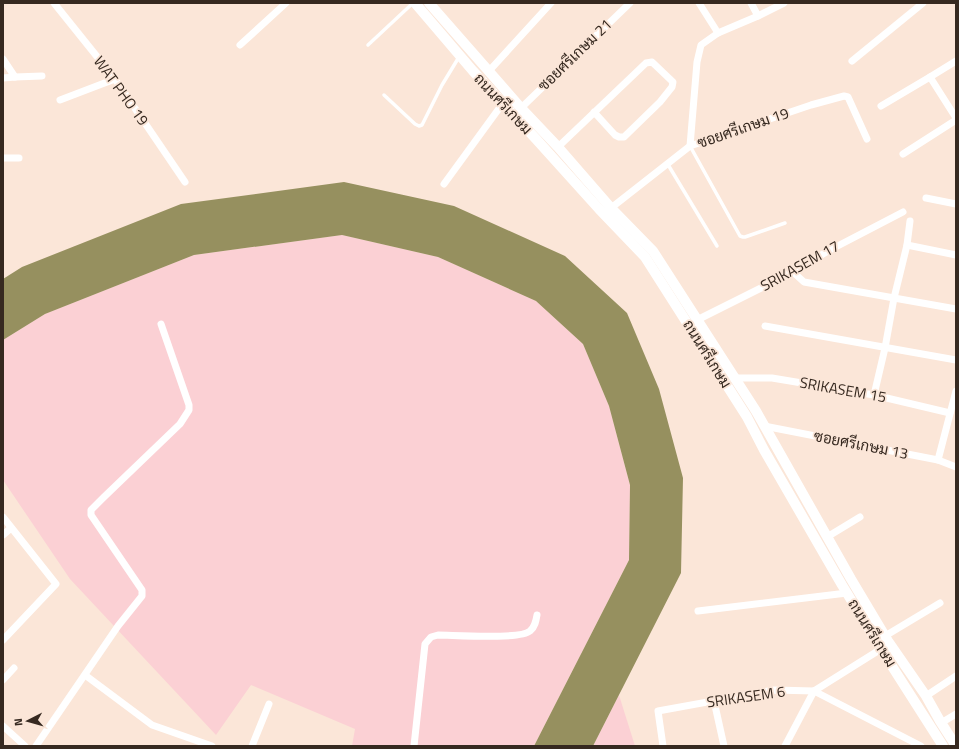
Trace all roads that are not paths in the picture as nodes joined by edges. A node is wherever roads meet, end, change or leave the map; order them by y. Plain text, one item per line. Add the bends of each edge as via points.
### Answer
1 (54, 3) edge
2 (286, 3) edge
3 (414, 3) edge
4 (429, 3) edge
5 (551, 3) edge
6 (630, 3) edge
7 (699, 3) edge
8 (751, 3) edge
9 (784, 3) edge
10 (923, 3) edge
11 (758, 16) junction
12 (718, 33) junction
13 (368, 44) dead end
14 (240, 46) dead end
15 (460, 56) junction
16 (3, 60) edge
17 (852, 61) dead end
18 (956, 61) edge
19 (488, 71) junction
20 (42, 76) dead end
21 (16, 77) junction
22 (930, 77) junction
23 (3, 78) edge
24 (115, 79) junction
25 (384, 95) dead end
26 (60, 100) dead end
27 (503, 103) junction
28 (881, 106) dead end
29 (520, 108) junction
30 (594, 112) junction
31 (956, 119) edge
32 (867, 139) dead end
33 (690, 146) junction
34 (558, 147) junction
35 (903, 154) dead end
36 (3, 158) edge
37 (19, 158) dead end
38 (667, 163) junction
39 (185, 182) dead end
40 (444, 184) dead end
41 (926, 198) dead end
42 (956, 204) edge
43 (611, 208) junction
44 (903, 212) dead end
45 (910, 221) dead end
46 (785, 223) dead end
47 (638, 243) junction
48 (907, 245) junction
49 (716, 246) dead end
50 (956, 255) edge
51 (793, 272) junction
52 (894, 298) junction
53 (956, 309) edge
54 (697, 320) junction
55 (161, 324) dead end
56 (765, 326) dead end
57 (885, 348) junction
58 (956, 360) edge
59 (734, 378) junction
60 (956, 391) edge
61 (874, 395) junction
62 (950, 413) junction
63 (764, 426) junction
64 (938, 460) junction
65 (956, 467) edge
66 (3, 517) edge
67 (860, 518) dead end
68 (11, 528) junction
69 (3, 535) edge
70 (827, 537) junction
71 (847, 593) junction
72 (940, 602) dead end
73 (698, 611) dead end
74 (537, 615) dead end
75 (885, 636) junction
76 (3, 640) edge
77 (881, 649) junction
78 (14, 668) dead end
79 (84, 675) junction
80 (956, 676) edge
81 (3, 680) edge
82 (814, 692) junction
83 (926, 696) junction
84 (714, 701) junction
85 (269, 704) dead end
86 (956, 714) edge
87 (941, 723) junction
88 (3, 726) edge
89 (25, 746) edge
90 (36, 746) edge
91 (212, 746) edge
92 (252, 746) edge
93 (414, 746) edge
94 (663, 746) edge
95 (724, 746) edge
96 (786, 746) edge
97 (921, 746) edge
98 (944, 746) edge
99 (956, 746) edge

1 - 24 street, WAT PHO 19
2 - 14 street
3 - 13 lane
3 - 15 main road, ถนนศรีเกษม
4 - 19 main road, ถนนศรีเกษม
5 - 19 street
6 - 29 street, ซอยศรีเกษม 21
7 - 12 street
8 - 11 street
9 - 11 street
10 - 17 street
11 - 12 street
12 - 33 street via 701,45 698,56
15 - 25 lane via 422,125 415,124
15 - 27 main road, ถนนศรีเกษม
16 - 21 street
18 - 22 street
19 - 29 main road, ถนนศรีเกษม
20 - 21 street
21 - 23 street
22 - 28 street
22 - 31 street
24 - 26 street
24 - 39 street, WAT PHO 19
27 - 40 street
27 - 47 main road, ถนนศรีเกษม via 599,209
29 - 34 main road, ถนนศรีเกษม
30 - 30 street via 615,135 624,137 660,102 673,82 652,62 646,63
30 - 34 street
31 - 35 street
32 - 33 street, ซอยศรีเกษม 19 via 848,97 844,96
33 - 38 street, ซอยศรีเกษม 19
33 - 46 lane via 740,236 745,237
34 - 43 main road, ถนนศรีเกษม
36 - 37 street
38 - 43 street, ซอยศรีเกษม 19
38 - 49 lane
41 - 42 street
43 - 47 main road, ถนนศรีเกษม
44 - 51 street, SRIKASEM 17
45 - 48 street
47 - 54 main road, ถนนศรีเกษม via 653,251
47 - 71 main road, ถนนศรีเกษม via 747,417
48 - 50 street
48 - 52 street
51 - 52 street via 804,282
51 - 54 street, SRIKASEM 17
52 - 53 street
52 - 57 street
54 - 59 main road, ถนนศรีเกษม
55 - 79 street via 189,410 180,424 91,510 91,515 142,590 142,596
56 - 57 street
57 - 58 street
57 - 61 street
59 - 61 street, SRIKASEM 15 via 772,378
59 - 63 main road, ถนนศรีเกษม
60 - 62 street
61 - 62 street, SRIKASEM 15
62 - 64 street
63 - 64 street, ซอยศรีเกษม 13
63 - 70 main road, ถนนศรีเกษม
64 - 65 street, ซอยศรีเกษม 13
66 - 68 street
67 - 70 street
68 - 69 street
68 - 76 street via 56,584
70 - 75 main road, ถนนศรีเกษม
71 - 73 street
71 - 77 main road, ถนนศรีเกษม
72 - 75 street
74 - 93 street via 535,624 525,634 499,637 431,637 425,644
75 - 83 main road, ถนนศรีเกษม
77 - 82 street
77 - 98 main road, ถนนศรีเกษม
78 - 81 street
79 - 90 street
79 - 91 street via 152,725
80 - 83 street
82 - 84 street, SRIKASEM 6 via 774,690
82 - 96 street
82 - 97 street
83 - 87 main road, ถนนศรีเกษม
84 - 94 street, SRIKASEM 6 via 658,711
84 - 95 street
85 - 92 street
86 - 87 street
87 - 99 main road, ถนนศรีเกษม
88 - 89 street

